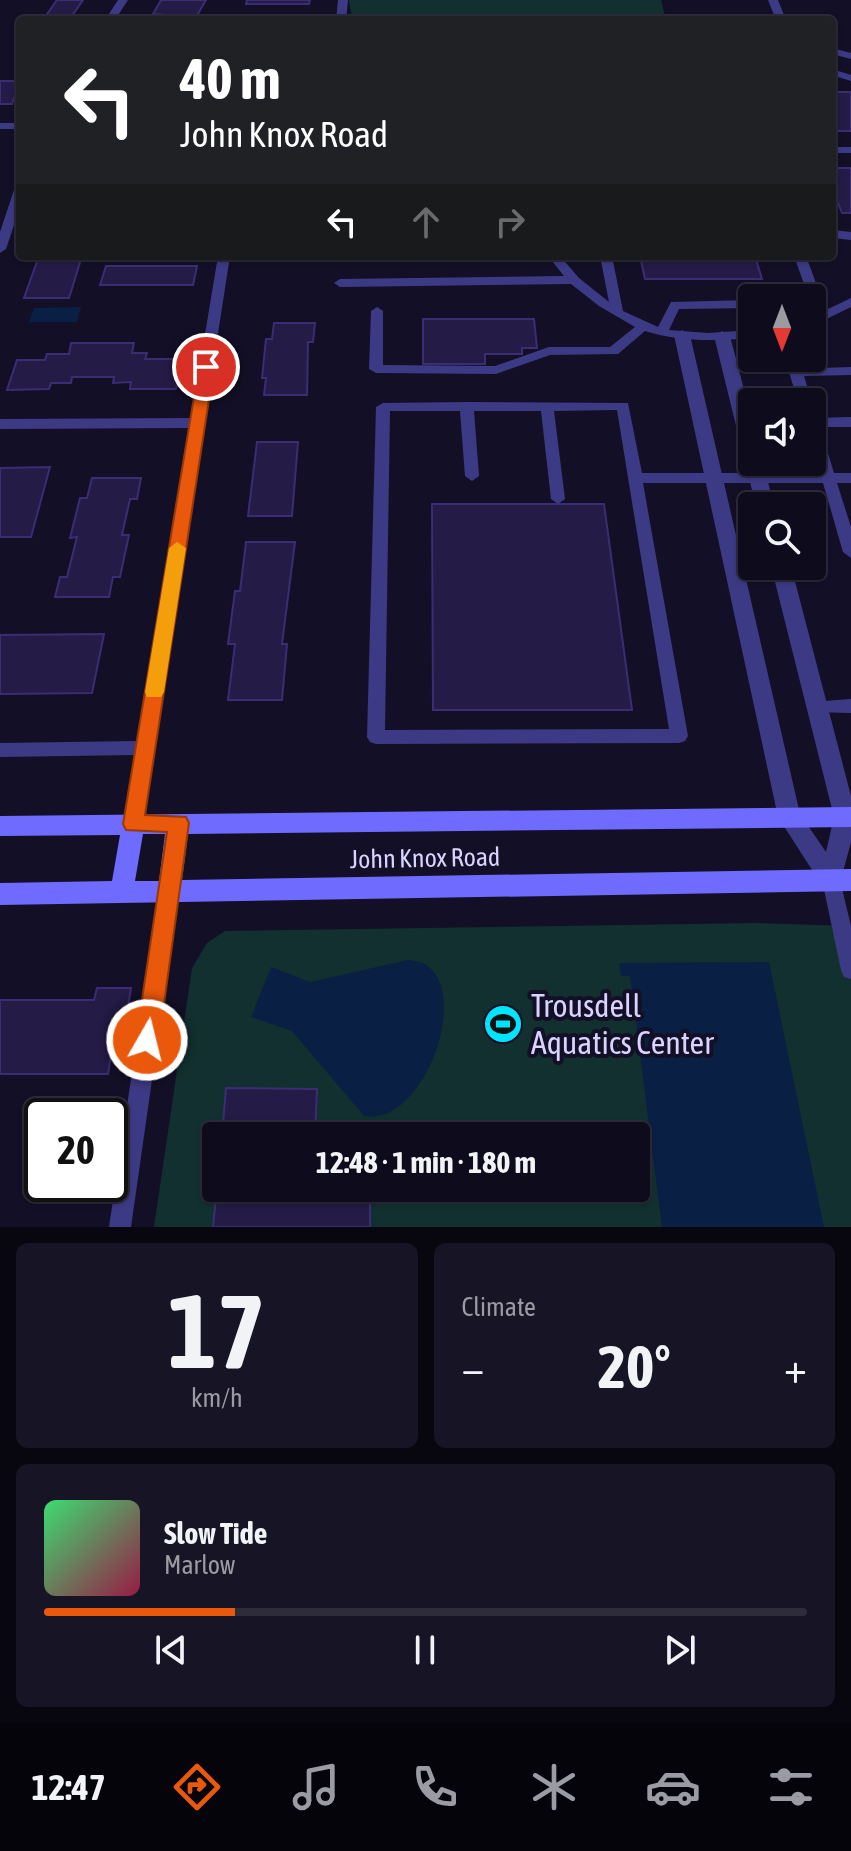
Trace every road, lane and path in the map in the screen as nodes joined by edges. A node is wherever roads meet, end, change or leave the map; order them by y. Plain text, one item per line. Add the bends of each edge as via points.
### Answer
1 (16, 202) edge
2 (1, 247) edge
3 (223, 260) edge
4 (557, 260) edge
5 (607, 260) edge
6 (801, 260) edge
7 (574, 280) junction
8 (340, 283) dead end
9 (809, 284) edge
10 (851, 302) edge
11 (738, 304) edge
12 (617, 310) junction
13 (377, 311) dead end
14 (826, 315) edge
15 (645, 325) junction
16 (672, 334) junction
17 (738, 335) edge
18 (722, 336) junction
19 (851, 371) edge
20 (801, 388) edge
21 (738, 399) edge
22 (467, 406) junction
23 (547, 406) junction
24 (851, 422) edge
25 (197, 423) junction
26 (826, 423) edge
27 (0, 424) edge
28 (826, 471) edge
29 (738, 473) edge
30 (472, 476) dead end
31 (810, 476) edge
32 (635, 478) junction
33 (713, 478) junction
34 (828, 478) junction
35 (851, 478) edge
36 (558, 499) dead end
37 (851, 552) edge
38 (785, 580) edge
39 (851, 706) edge
40 (817, 707) junction
41 (145, 748) junction
42 (0, 750) edge
43 (789, 817) junction
44 (848, 817) edge
45 (178, 823) junction
46 (133, 824) junction
47 (0, 826) edge
48 (841, 880) edge
49 (122, 891) junction
50 (169, 891) junction
51 (0, 894) edge
52 (851, 970) edge
53 (120, 1227) edge

1 - 2 lane
3 - 25 lane
4 - 7 lane
5 - 12 lane
6 - 9 lane
7 - 8 lane
7 - 12 lane
10 - 14 lane
11 - 16 lane via 675,305
12 - 15 lane
13 - 15 lane via 376,369 496,370 549,351 613,351
15 - 16 lane
16 - 18 lane
16 - 33 street
17 - 18 lane
18 - 21 street
19 - 20 lane via 796,372
22 - 23 lane
22 - 30 lane
22 - 32 lane via 383,407 376,737 679,736
23 - 32 lane via 623,406
23 - 36 lane
24 - 26 lane
25 - 27 lane
25 - 41 lane
28 - 34 lane
29 - 33 lane
31 - 34 lane
32 - 33 lane
33 - 43 street
34 - 35 lane
34 - 37 lane
38 - 40 street
39 - 40 lane
40 - 44 street
41 - 42 lane
41 - 46 lane
43 - 44 main road, John Knox Road
43 - 45 main road, John Knox Road
43 - 48 street
44 - 48 street
45 - 46 main road, John Knox Road
45 - 50 main road
46 - 47 main road, John Knox Road
46 - 49 main road
48 - 50 main road, John Knox Road
48 - 52 lane
49 - 50 main road, John Knox Road
49 - 51 main road, John Knox Road
50 - 53 lane

